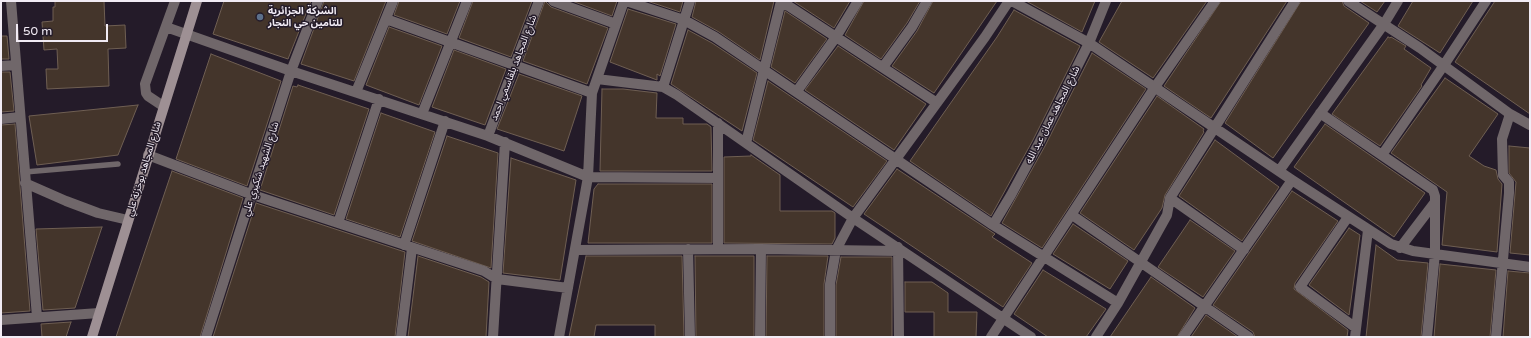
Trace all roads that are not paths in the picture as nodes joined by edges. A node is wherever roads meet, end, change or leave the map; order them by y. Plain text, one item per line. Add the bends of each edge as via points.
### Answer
1 (175, 1) edge
2 (197, 1) edge
3 (318, 1) edge
4 (394, 1) edge
5 (467, 1) edge
6 (539, 1) edge
7 (553, 1) edge
8 (625, 1) edge
9 (690, 1) edge
10 (781, 1) edge
11 (858, 1) edge
12 (927, 1) edge
13 (1009, 1) edge
14 (1012, 1) edge
15 (1106, 1) edge
16 (1215, 1) edge
17 (1295, 1) edge
18 (1348, 1) edge
19 (1398, 1) edge
20 (1486, 1) edge
21 (12, 5) edge
22 (1, 10) edge
23 (386, 19) junction
24 (684, 20) junction
25 (616, 24) junction
26 (1384, 24) junction
27 (166, 27) junction
28 (187, 34) junction
29 (836, 37) junction
30 (450, 42) junction
31 (1089, 43) junction
32 (16, 65) junction
33 (515, 65) junction
34 (1444, 65) junction
35 (1, 66) edge
36 (883, 67) junction
37 (291, 71) junction
38 (764, 71) junction
39 (597, 79) junction
40 (663, 87) junction
41 (1155, 87) junction
42 (797, 91) junction
43 (356, 92) junction
44 (592, 93) junction
45 (379, 99) junction
46 (937, 103) junction
47 (163, 106) junction
48 (1320, 113) junction
49 (422, 114) junction
50 (1510, 114) junction
51 (20, 117) junction
52 (1, 119) edge
53 (445, 121) junction
54 (718, 123) junction
55 (1530, 125) edge
56 (1215, 129) junction
57 (488, 136) junction
58 (505, 142) junction
59 (746, 143) junction
60 (148, 155) junction
61 (1382, 155) junction
62 (896, 159) junction
63 (118, 164) dead end
64 (1279, 171) junction
65 (25, 172) junction
66 (588, 178) junction
67 (718, 178) junction
68 (1292, 180) junction
69 (26, 183) junction
70 (253, 195) junction
71 (1170, 198) junction
72 (1435, 202) junction
73 (1072, 215) junction
74 (1348, 217) junction
75 (853, 218) junction
76 (128, 220) junction
77 (338, 223) junction
78 (993, 225) junction
79 (1368, 230) junction
80 (408, 247) junction
81 (1400, 248) junction
82 (761, 249) junction
83 (898, 249) junction
84 (575, 250) junction
85 (688, 250) junction
86 (718, 250) junction
87 (836, 250) junction
88 (1244, 250) junction
89 (1435, 253) junction
90 (1042, 258) junction
91 (1140, 261) junction
92 (1503, 264) junction
93 (1530, 267) edge
94 (497, 279) junction
95 (568, 288) junction
96 (1118, 303) junction
97 (1206, 306) junction
98 (99, 312) junction
99 (37, 317) junction
100 (1003, 319) junction
101 (1, 320) edge
102 (1356, 332) edge
103 (92, 337) edge
104 (206, 337) edge
105 (401, 337) edge
106 (493, 337) edge
107 (560, 337) edge
108 (690, 337) edge
109 (760, 337) edge
110 (830, 337) edge
111 (899, 337) edge
112 (991, 337) edge
113 (1031, 337) edge
114 (1096, 337) edge
115 (1184, 337) edge
116 (1249, 337) edge
117 (1427, 337) edge
118 (1496, 337) edge

1 - 27 street
2 - 28 street, شارع المجاهد بوخزنة علي
3 - 37 street, شارع الشهيد شكيري علي
4 - 23 street
5 - 30 street
6 - 33 street, شارع المجاهد بلقاسمي احمد
7 - 25 street
8 - 24 street
8 - 25 street
9 - 24 street
10 - 29 street
10 - 38 street
11 - 29 street
12 - 36 street
13 - 46 street
14 - 31 street
15 - 31 street, شارع المجاهد عمان عبد الله
16 - 41 street
17 - 56 street
18 - 26 street
19 - 26 street
20 - 34 street
21 - 22 street
21 - 32 street
23 - 30 street
23 - 43 street
24 - 38 street via 715,37
24 - 40 street
25 - 39 street
26 - 34 street
26 - 48 street
27 - 28 street
27 - 47 street via 145,84 148,96
28 - 37 street
28 - 47 street, شارع المجاهد بوخزنة علي
29 - 36 street
29 - 42 street
30 - 33 street
30 - 49 street
31 - 41 street
31 - 78 street, شارع المجاهد عمان عبد الله via 1012,195
32 - 35 street
32 - 51 street
33 - 44 street
33 - 57 street, شارع المجاهد بلقاسمي احمد
34 - 50 street
34 - 61 street
36 - 46 street
37 - 43 street
37 - 70 street, شارع الشهيد شكيري علي
38 - 42 street
38 - 59 street
39 - 40 street
39 - 44 street
40 - 54 street
41 - 56 street
41 - 73 street
42 - 62 street
43 - 45 street
44 - 66 street
45 - 49 street
45 - 77 street
46 - 62 street
47 - 60 street, شارع المجاهد بوخزنة علي
48 - 61 street
48 - 64 street
49 - 53 street
50 - 55 street
50 - 92 street via 1502,139 1503,175 1509,182
51 - 52 street
51 - 65 street
53 - 57 street
53 - 80 street
54 - 59 street
54 - 67 street
56 - 64 street
56 - 71 street
57 - 58 street
58 - 66 street
58 - 94 street
59 - 75 street
60 - 70 street
60 - 76 street, شارع المجاهد بوخزنة علي
61 - 72 street via 1430,188 1435,196
62 - 75 street
62 - 78 street
63 - 65 lane
64 - 68 street
65 - 69 street
66 - 67 street
66 - 84 street
67 - 86 street
68 - 74 street
68 - 88 street
69 - 76 street via 98,213
69 - 99 street
70 - 77 street
70 - 104 street, شارع الشهيد شكيري علي
71 - 88 street
71 - 91 street via 1167,215
72 - 81 street
72 - 89 street
73 - 90 street
73 - 91 street
74 - 79 street
74 - 102 street via 1300,287
75 - 83 street
75 - 87 street
76 - 98 street, شارع المجاهد بوخزنة علي
77 - 80 street
78 - 90 street
79 - 81 street
79 - 102 street
80 - 94 street via 484,271
80 - 105 street
81 - 89 street
82 - 86 street
82 - 87 street
82 - 109 street
83 - 87 street
83 - 100 street
83 - 111 street
84 - 85 street
84 - 95 street
85 - 86 street
85 - 108 street
87 - 110 street via 830,284
88 - 97 street
89 - 92 street
89 - 117 street
90 - 96 street
90 - 100 street
91 - 96 street
91 - 97 street
92 - 93 street
92 - 118 street
94 - 95 street
94 - 106 street
95 - 107 street
96 - 114 street
97 - 115 street
97 - 116 street
98 - 99 street
98 - 103 street, شارع المجاهد بوخزنة علي
99 - 101 street
100 - 112 street
100 - 113 street

